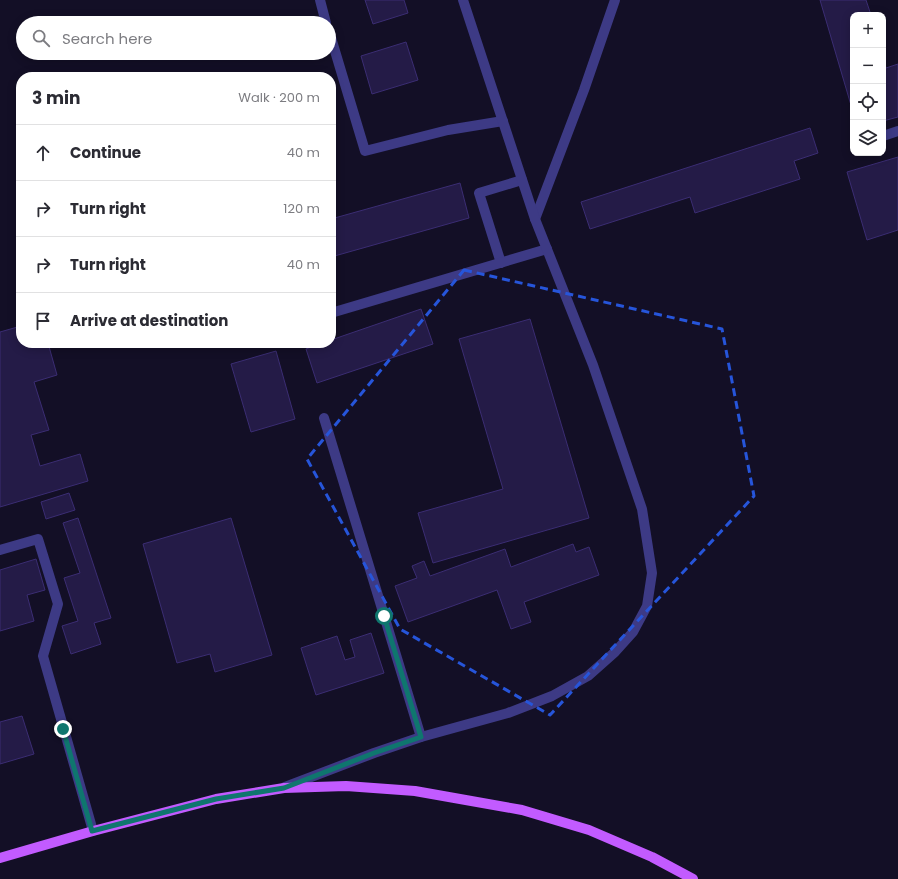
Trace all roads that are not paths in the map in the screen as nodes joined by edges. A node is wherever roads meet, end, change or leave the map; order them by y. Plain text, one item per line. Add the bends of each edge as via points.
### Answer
1 (320, 0) edge
2 (463, 0) edge
3 (615, 0) edge
4 (324, 16) edge
5 (336, 54) edge
6 (503, 122) junction
7 (898, 131) edge
8 (886, 135) edge
9 (522, 180) junction
10 (535, 219) junction
11 (547, 249) junction
12 (501, 263) junction
13 (336, 312) edge
14 (324, 418) dead end
15 (0, 550) edge
16 (421, 737) junction
17 (284, 788) junction
18 (92, 831) junction
19 (0, 858) edge
20 (693, 879) edge

1 - 4 lane
2 - 6 lane
3 - 10 lane
5 - 6 lane via 365,151 448,130
6 - 9 lane
7 - 8 lane
9 - 10 lane
9 - 12 lane via 479,193
10 - 11 lane
11 - 12 lane
11 - 16 lane via 593,365 642,509 652,573 647,606 633,632 588,676 552,696 508,712
12 - 13 lane
14 - 16 lane
15 - 18 lane via 38,539 58,604 42,656
16 - 17 lane
17 - 18 main road via 216,799
17 - 20 main road via 346,786 415,791 522,810 589,830 652,857
18 - 19 main road

